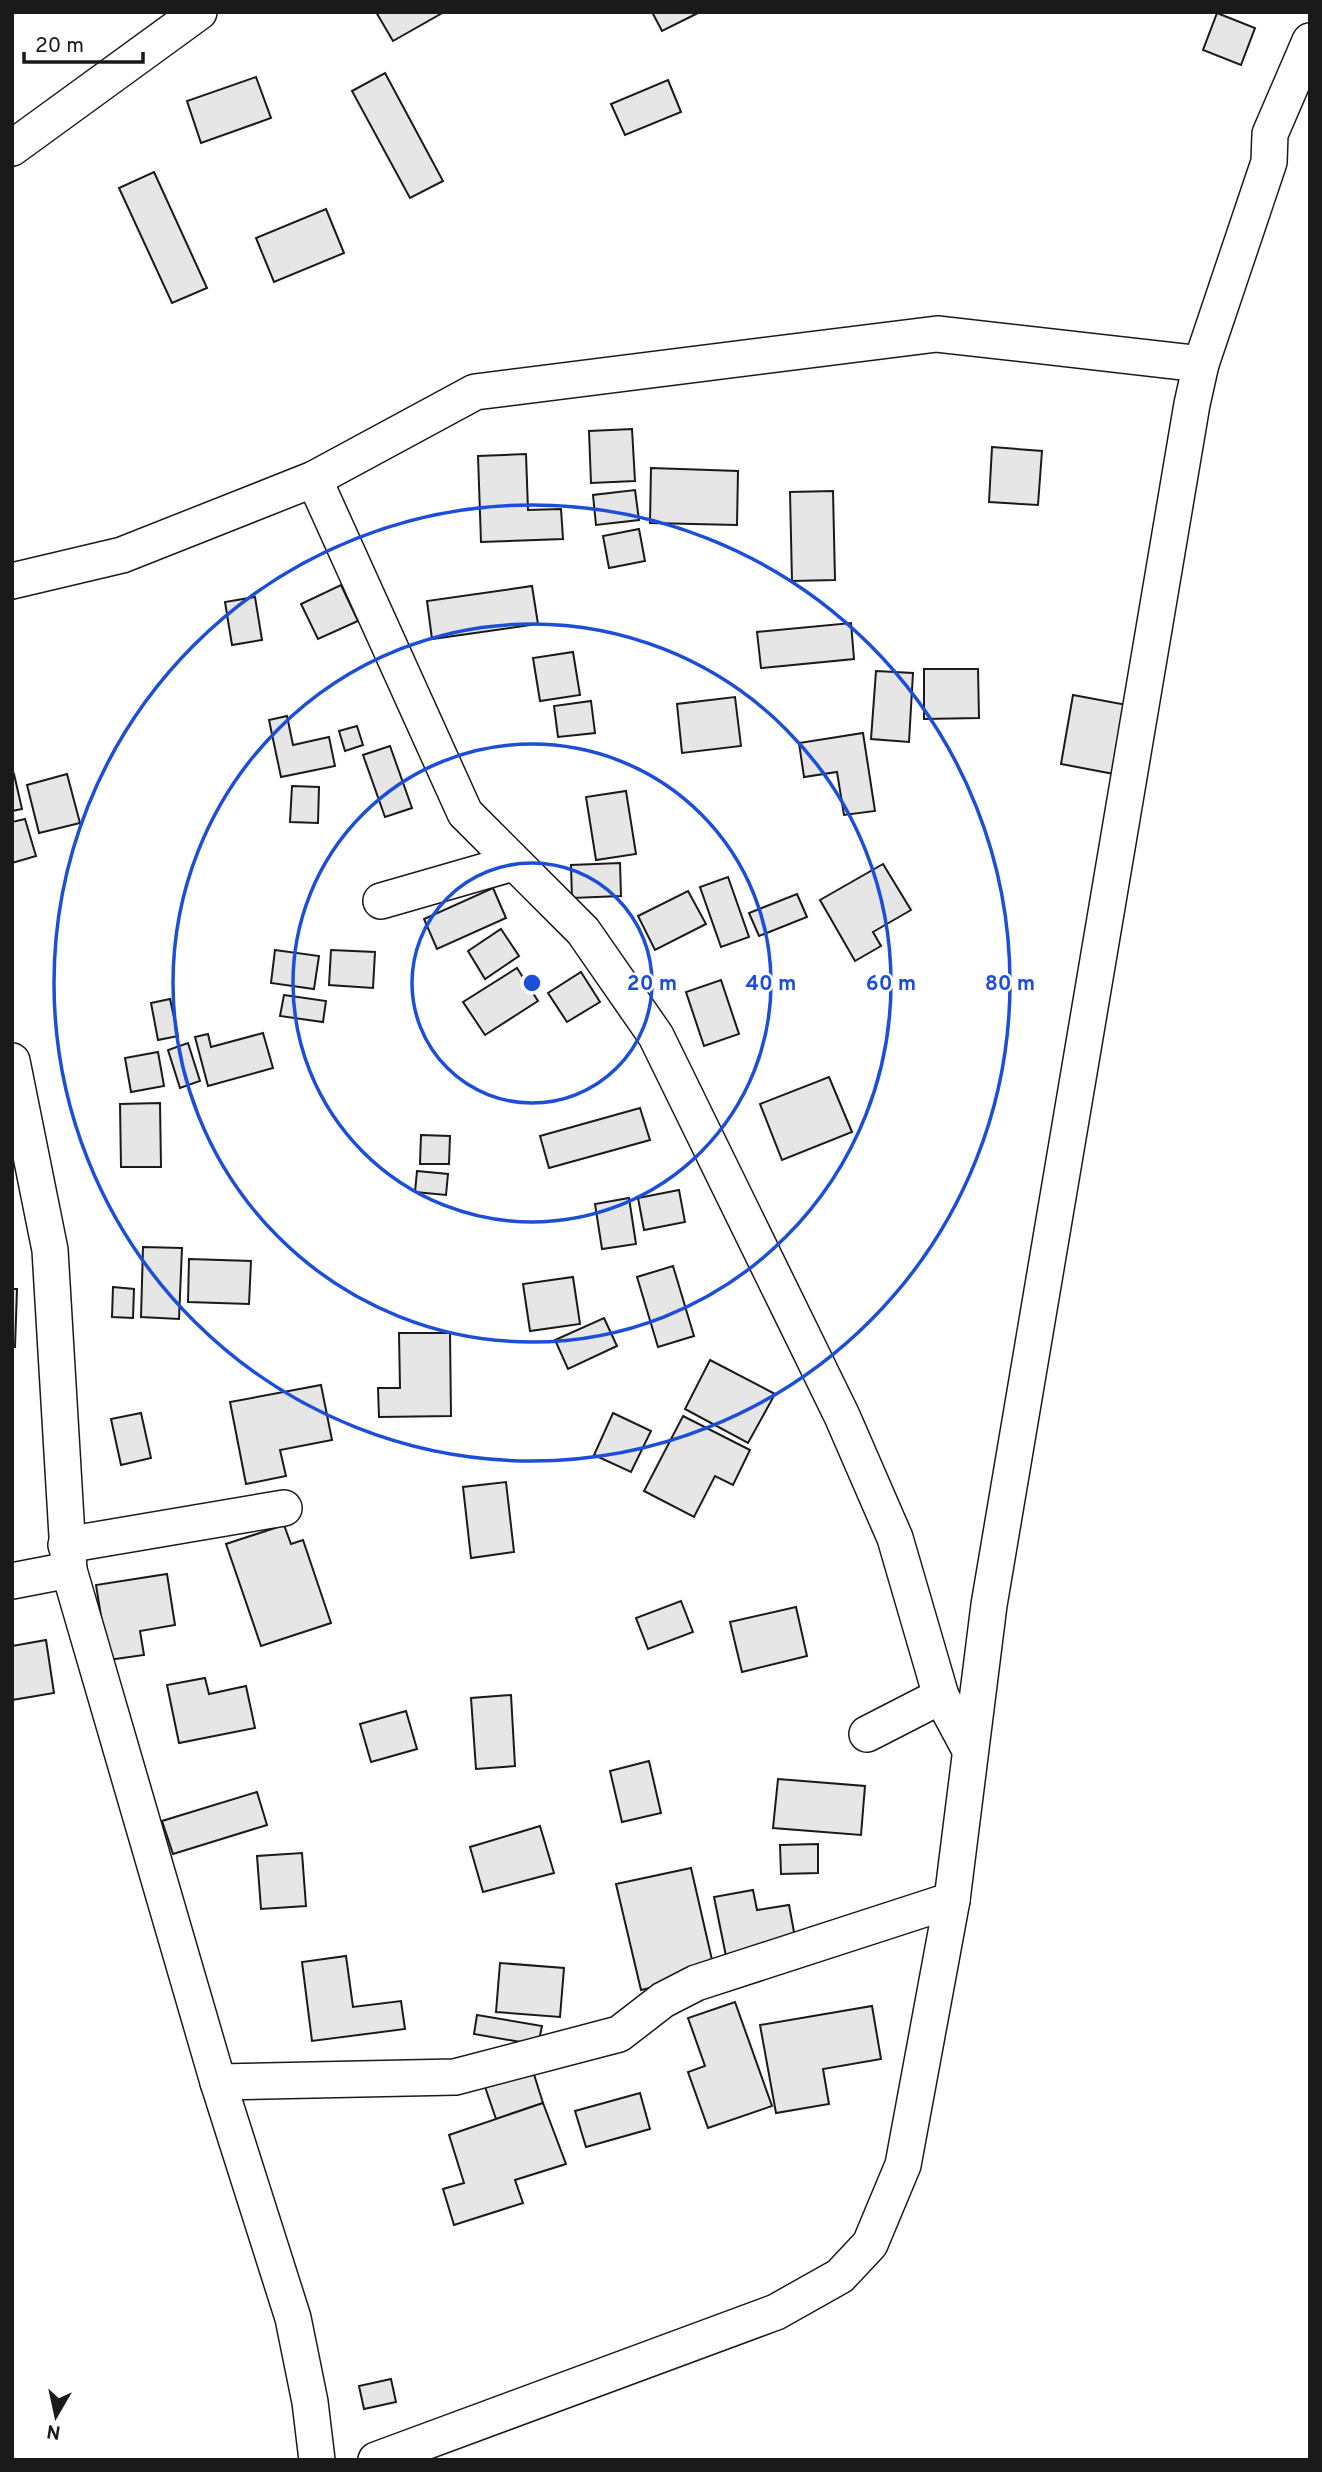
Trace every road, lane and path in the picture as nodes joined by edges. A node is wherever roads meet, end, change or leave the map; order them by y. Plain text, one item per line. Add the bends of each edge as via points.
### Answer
1 (199, 12) edge
2 (1310, 41) edge
3 (12, 148) edge
4 (1201, 364) junction
5 (314, 479) junction
6 (12, 581) edge
7 (513, 863) junction
8 (381, 901) dead end
9 (12, 1061) edge
10 (284, 1508) dead end
11 (67, 1557) junction
12 (12, 1580) edge
13 (941, 1696) junction
14 (867, 1734) dead end
15 (969, 1748) junction
16 (952, 1900) junction
17 (218, 2082) junction
18 (317, 2460) edge
19 (376, 2460) edge

1 - 3 street
2 - 4 street via 1270,134 1269,162
4 - 5 street via 937,334 619,372 475,392
4 - 15 street via 991,1591
5 - 6 street via 122,555
5 - 7 street via 466,813
7 - 8 street
7 - 13 street via 583,931 656,1036 842,1416 895,1538
9 - 11 street via 50,1250
10 - 11 street
11 - 12 street
11 - 17 street
13 - 14 street
13 - 15 street
15 - 16 street
16 - 17 street via 696,1983 663,2000 619,2034 454,2077
16 - 19 street via 903,2165 870,2244 841,2276 776,2312
17 - 18 street via 293,2318

